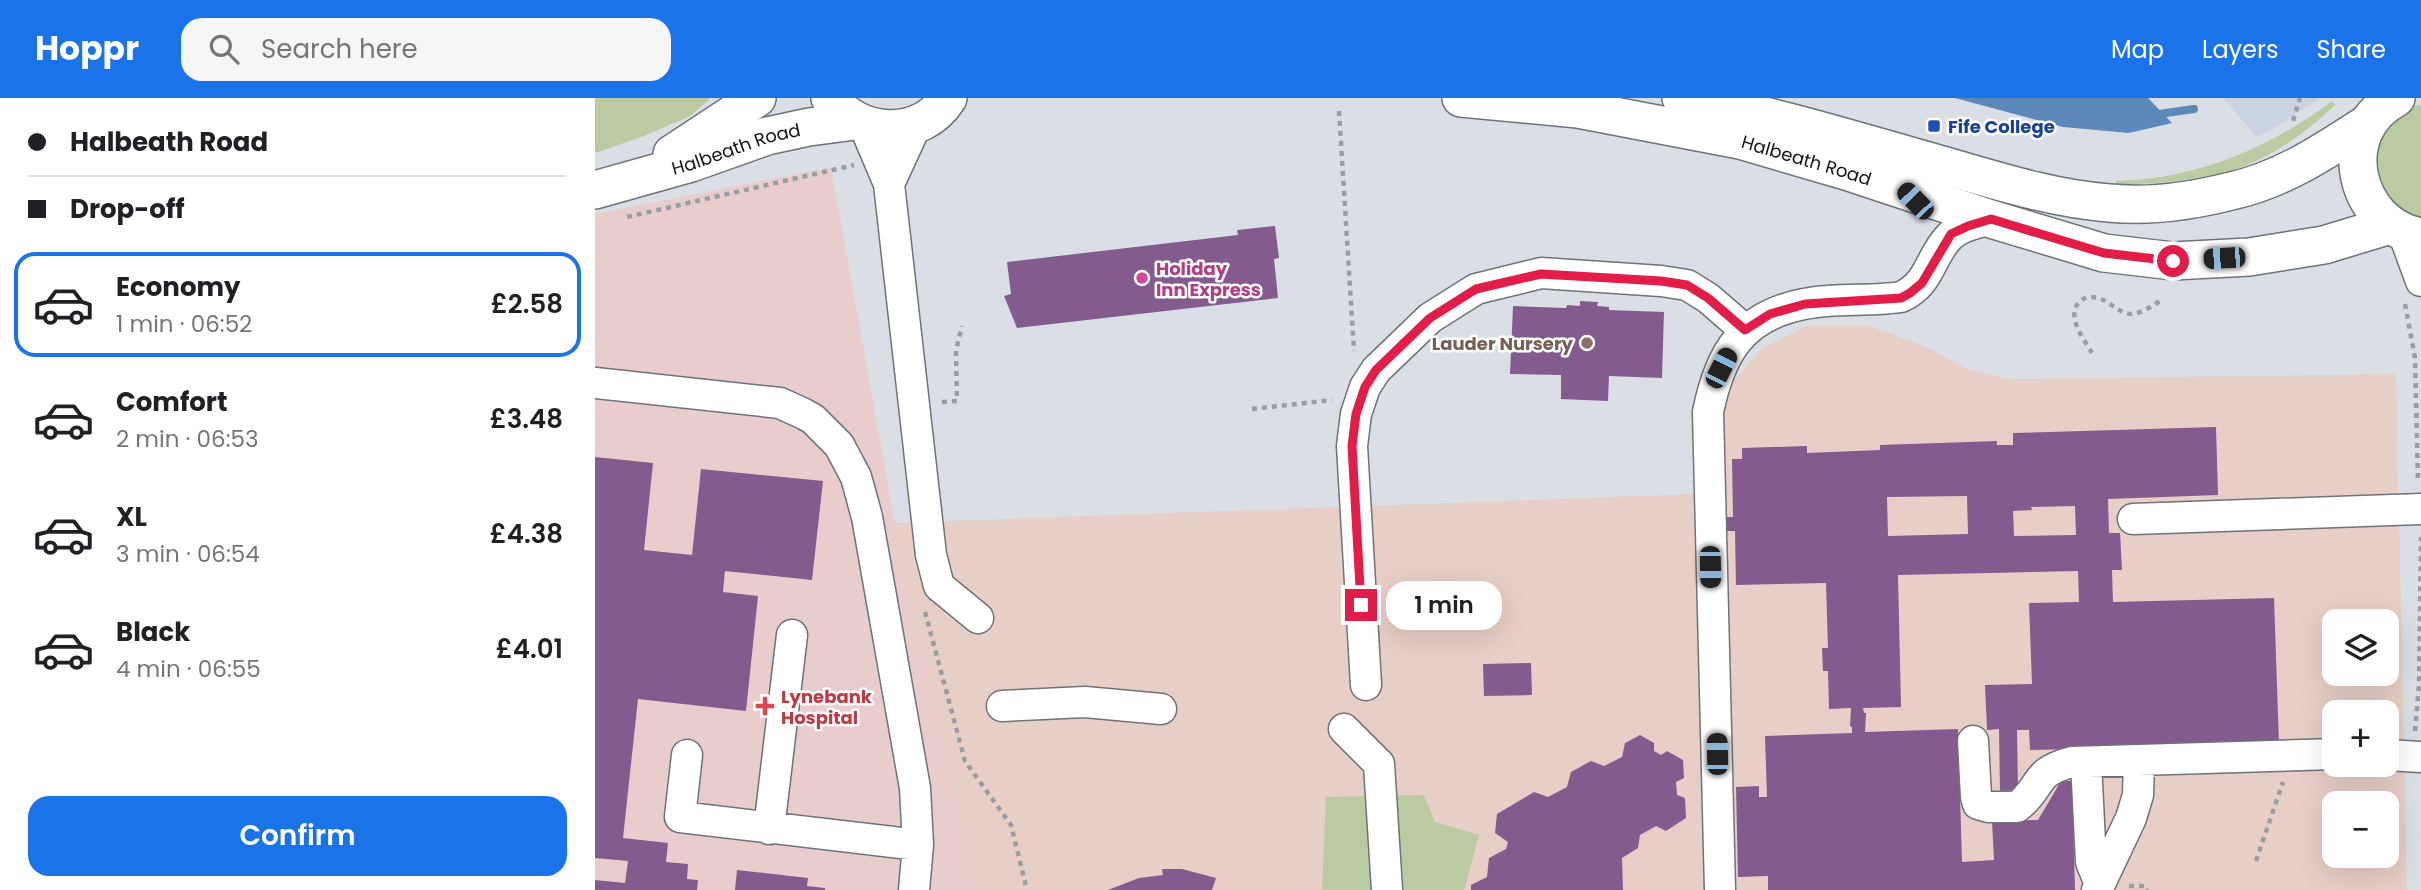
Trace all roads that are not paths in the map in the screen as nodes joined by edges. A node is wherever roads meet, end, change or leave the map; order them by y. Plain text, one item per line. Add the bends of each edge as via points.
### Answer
1 (757, 98) edge
2 (1461, 98) edge
3 (1681, 98) edge
4 (945, 106) edge
5 (2380, 108) edge
6 (849, 115) edge
7 (889, 184) junction
8 (1905, 191) junction
9 (612, 197) edge
10 (1991, 219) junction
11 (2405, 231) edge
12 (1942, 247) junction
13 (2413, 292) edge
14 (1745, 330) junction
15 (595, 383) edge
16 (2420, 509) edge
17 (2133, 519) dead end
18 (978, 618) dead end
19 (792, 635) dead end
20 (1366, 685) dead end
21 (1002, 706) dead end
22 (1161, 709) dead end
23 (1344, 729) dead end
24 (1973, 741) dead end
25 (2322, 754) edge
26 (687, 755) dead end
27 (2139, 760) junction
28 (2086, 762) junction
29 (769, 829) junction
30 (918, 845) junction
31 (2099, 887) edge
32 (914, 890) edge
33 (1387, 890) edge
34 (1720, 890) edge

1 - 9 main road, Halbeath Road
2 - 8 main road, Halbeath Road via 1578,109 1665,124 1740,140
3 - 5 main road, Halbeath Road via 1793,123 2024,189 2109,203 2172,202 2233,191 2308,163
4 - 6 main road, Halbeath Road via 906,128 883,130
4 - 7 street
5 - 11 main road via 2359,144 2357,167 2373,209
6 - 7 street
6 - 9 main road, Halbeath Road via 767,136
7 - 18 street via 931,555 939,586
8 - 10 main road, Halbeath Road
8 - 12 street via 1936,228
10 - 11 main road, Halbeath Road via 2104,253 2173,261 2262,255
10 - 12 street via 1951,234
11 - 13 street
12 - 14 street via 1922,283 1901,298 1805,304 1770,314
14 - 20 street via 1687,285 1541,274 1476,289 1430,318 1391,353 1365,387 1352,446
14 - 34 street via 1715,380 1708,412
15 - 30 street via 780,403 813,419 839,445 856,477 867,517 915,788
16 - 17 street
19 - 29 street
21 - 22 street via 1085,702
23 - 33 street via 1379,764
24 - 28 street via 1976,797 1978,804 1989,807 2017,807 2052,767
25 - 27 street
26 - 29 street via 680,817
27 - 28 street
27 - 31 street via 2138,795 2131,818
28 - 31 street via 2091,862
29 - 30 street
30 - 32 street

